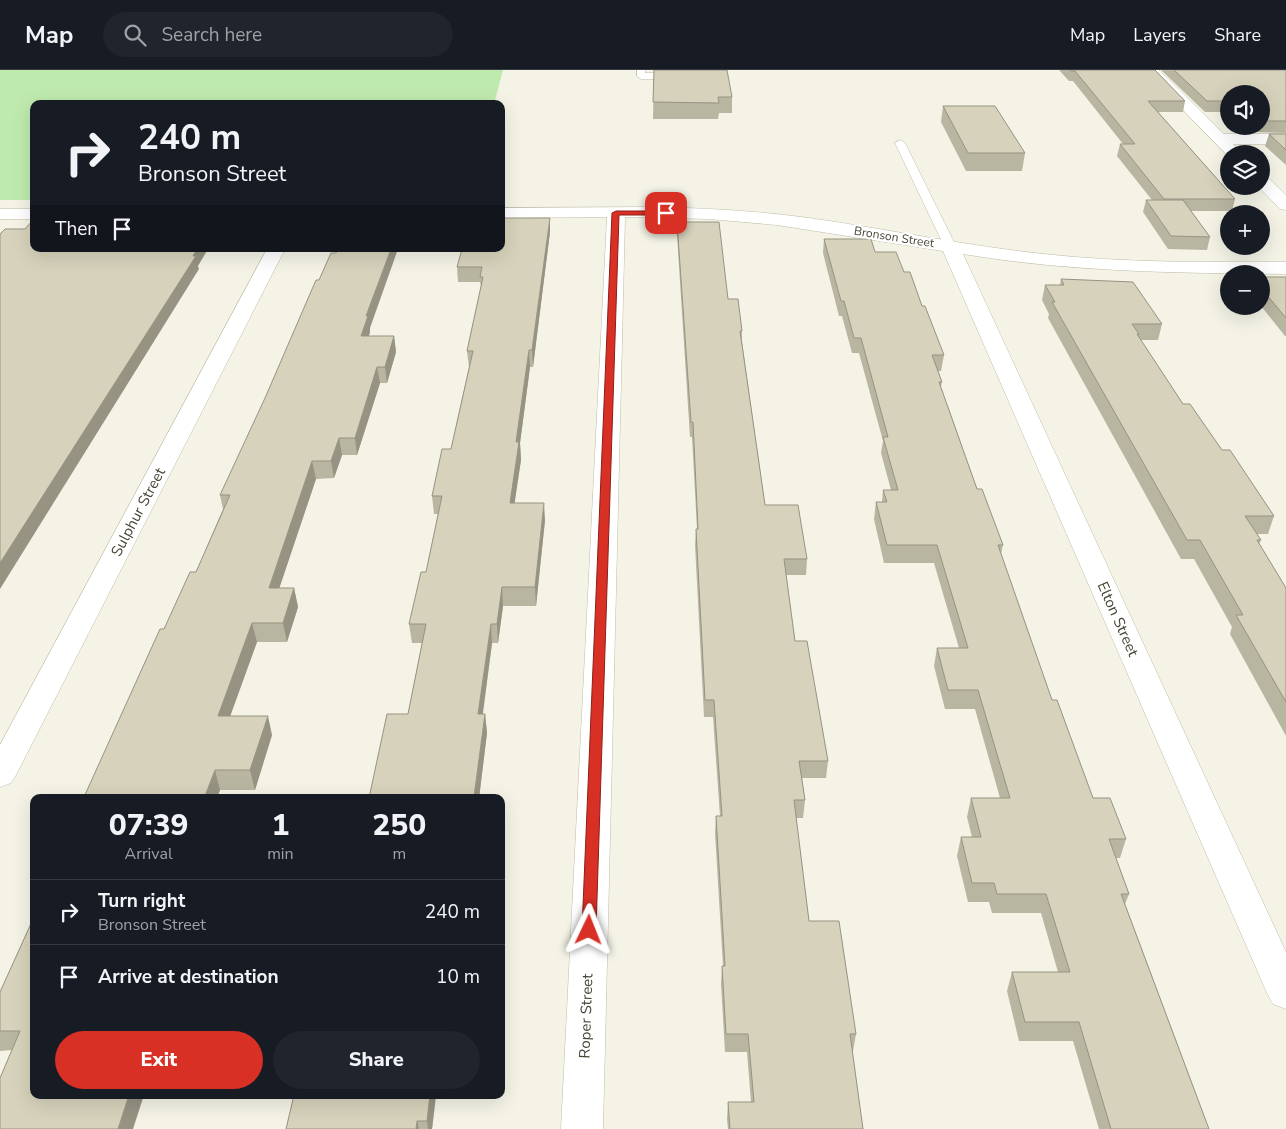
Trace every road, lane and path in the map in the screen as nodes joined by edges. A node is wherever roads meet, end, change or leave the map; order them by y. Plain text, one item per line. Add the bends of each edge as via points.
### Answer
1 (641, 70) edge
2 (712, 70) edge
3 (1151, 70) edge
4 (1219, 139) junction
5 (1286, 139) edge
6 (900, 143) dead end
7 (1225, 145) edge
8 (1270, 189) edge
9 (1286, 205) edge
10 (505, 213) edge
11 (616, 213) junction
12 (0, 214) edge
13 (30, 214) edge
14 (950, 246) junction
15 (274, 252) edge
16 (1286, 268) edge
17 (0, 775) edge
18 (1286, 993) edge
19 (582, 1129) edge

1 - 2 lane via 641,76 713,76
3 - 4 street
4 - 5 street
4 - 7 street
6 - 14 lane
8 - 9 street
10 - 11 street, Bronson Street
11 - 14 street, Bronson Street via 739,216 810,223
11 - 19 street, Roper Street
12 - 13 street
14 - 16 street, Bronson Street via 1113,267
14 - 18 street, Elton Street
15 - 17 street, Sulphur Street

